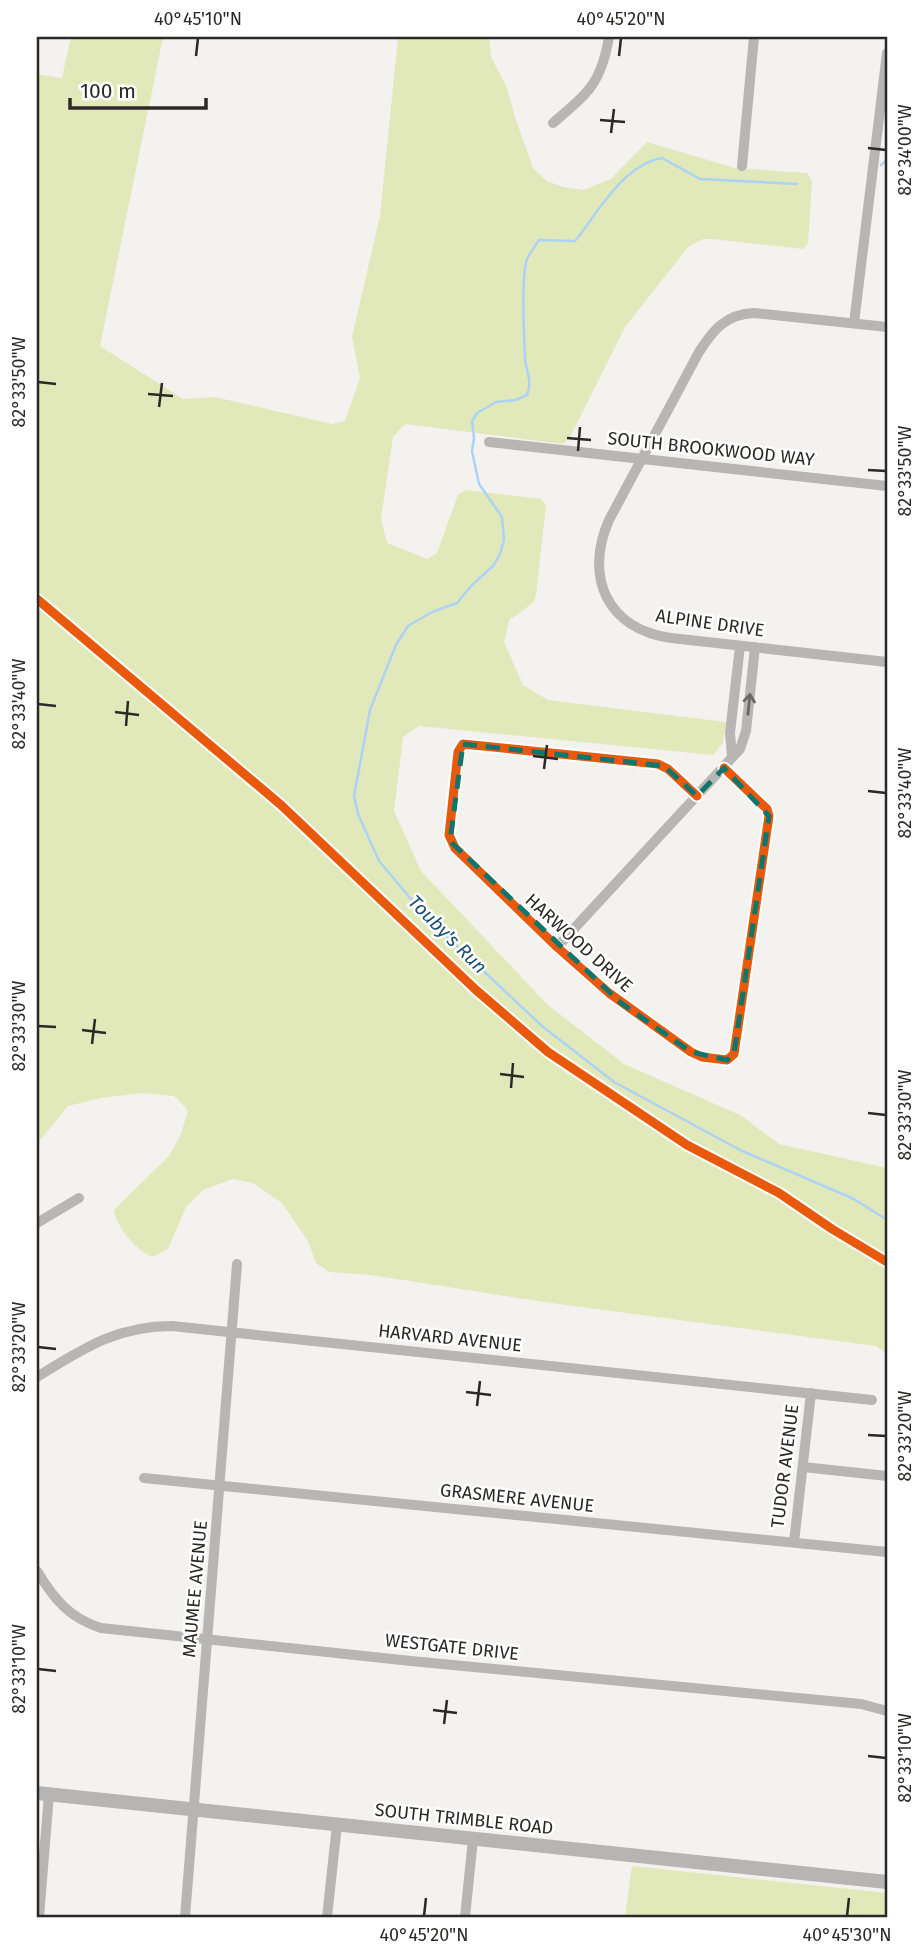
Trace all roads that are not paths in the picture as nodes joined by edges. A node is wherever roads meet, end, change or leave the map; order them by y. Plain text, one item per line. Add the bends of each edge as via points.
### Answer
1 (609, 37) edge
2 (754, 37) edge
3 (887, 53) edge
4 (553, 123) dead end
5 (742, 166) dead end
6 (854, 323) junction
7 (887, 327) edge
8 (489, 442) dead end
9 (642, 459) junction
10 (887, 486) edge
11 (740, 646) junction
12 (755, 647) junction
13 (887, 662) edge
14 (733, 756) junction
15 (723, 768) junction
16 (697, 796) junction
17 (557, 947) junction
18 (79, 1198) dead end
19 (37, 1223) edge
20 (237, 1264) dead end
21 (232, 1332) junction
22 (37, 1377) edge
23 (811, 1393) junction
24 (872, 1400) dead end
25 (803, 1467) junction
26 (887, 1476) edge
27 (144, 1478) dead end
28 (220, 1484) junction
29 (794, 1542) junction
30 (887, 1552) edge
31 (37, 1571) edge
32 (208, 1639) junction
33 (887, 1712) edge
34 (43, 1793) edge
35 (194, 1810) junction
36 (337, 1825) junction
37 (473, 1839) junction
38 (887, 1882) edge
39 (39, 1917) edge
40 (185, 1917) edge
41 (327, 1917) edge
42 (465, 1917) edge

1 - 4 street via 597,80
2 - 5 street
3 - 6 street
6 - 7 street, ALPINE DRIVE
6 - 9 street, ALPINE DRIVE via 754,313 723,322 699,352
8 - 9 street, SOUTH BROOKWOOD WAY
9 - 10 street, SOUTH BROOKWOOD WAY
9 - 11 street, ALPINE DRIVE via 603,533 598,568 602,589 621,617 640,630
11 - 12 street, ALPINE DRIVE
11 - 14 street via 730,733
12 - 13 street, ALPINE DRIVE
14 -> 12 street, HARWOOD DRIVE via 746,731
14 - 15 street, HARWOOD DRIVE
15 - 16 street, HARWOOD DRIVE
15 - 17 street, HARWOOD DRIVE via 769,816 731,1058 691,1052 621,1003
16 - 17 street, HARWOOD DRIVE
16 - 17 street, HARWOOD DRIVE via 658,764 460,746 450,841
18 - 19 street
20 - 21 street, MAUMEE AVENUE
21 - 22 street, HARVARD AVENUE via 172,1326 132,1329 90,1345
21 - 23 street, HARVARD AVENUE
21 - 28 street, MAUMEE AVENUE
23 - 24 street, HARVARD AVENUE
23 - 25 street, TUDOR AVENUE
25 - 26 street
25 - 29 street, TUDOR AVENUE
27 - 28 street, GRASMERE AVENUE
28 - 29 street, GRASMERE AVENUE
28 - 32 street, MAUMEE AVENUE
29 - 30 street, GRASMERE AVENUE
31 - 32 street, WESTGATE DRIVE via 61,1606 93,1626
32 - 33 street, WESTGATE DRIVE via 861,1704
32 - 35 street, MAUMEE AVENUE
34 - 35 main road, SOUTH TRIMBLE ROAD
34 - 39 street
35 - 36 main road, SOUTH TRIMBLE ROAD
35 - 40 street, MAUMEE AVENUE
36 - 37 main road, SOUTH TRIMBLE ROAD
36 - 41 street
37 - 38 main road, SOUTH TRIMBLE ROAD
37 - 42 street

